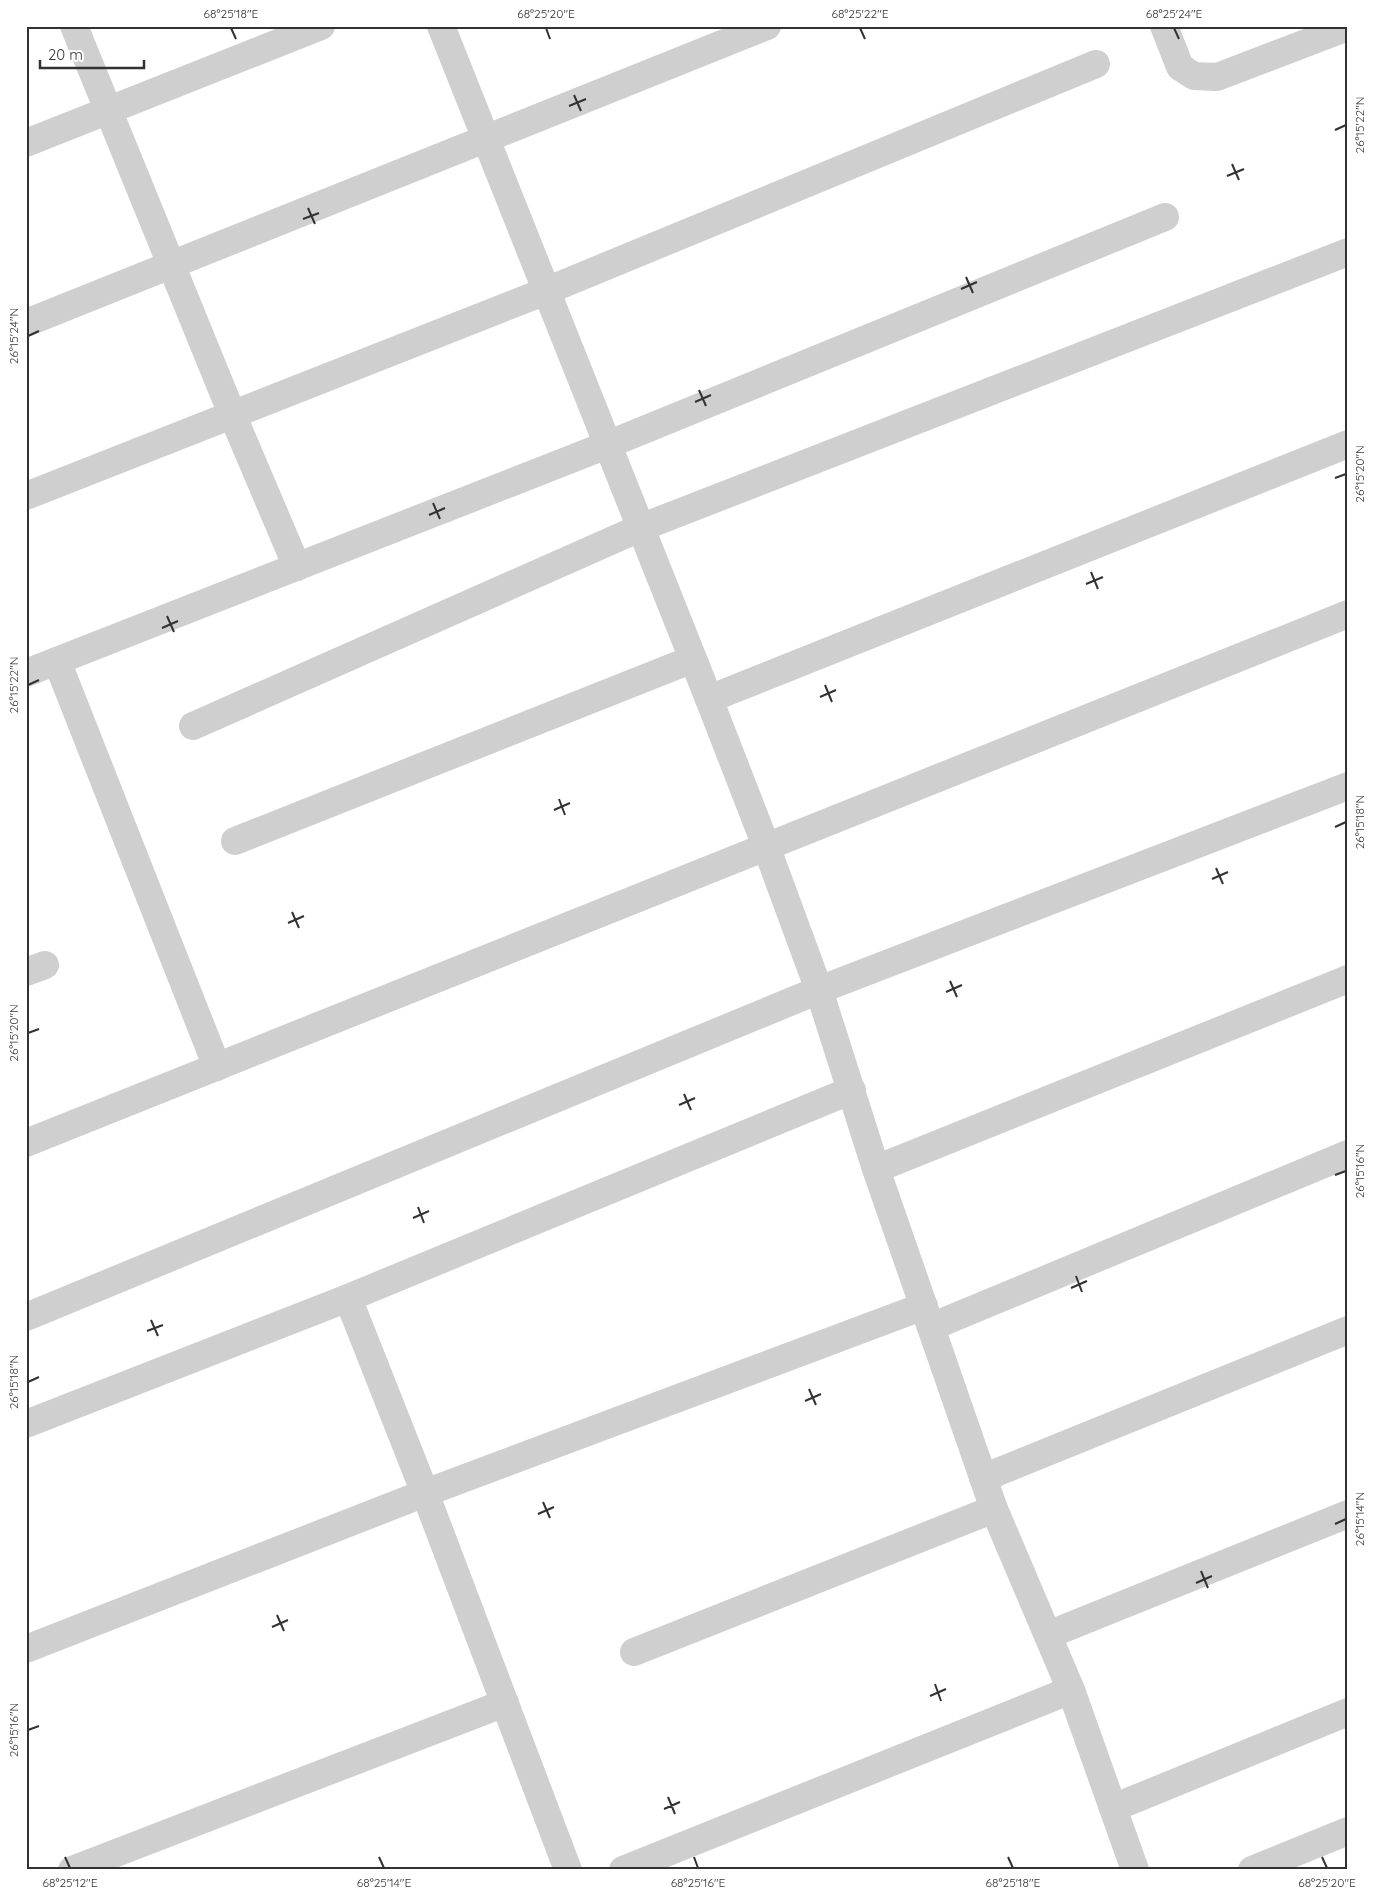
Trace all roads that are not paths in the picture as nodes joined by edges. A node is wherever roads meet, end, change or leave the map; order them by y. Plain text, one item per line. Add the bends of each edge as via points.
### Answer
1 (74, 26) edge
2 (321, 26) edge
3 (441, 26) edge
4 (767, 26) edge
5 (1164, 26) edge
6 (1348, 27) edge
7 (1096, 64) dead end
8 (109, 110) junction
9 (486, 140) junction
10 (26, 143) edge
11 (1164, 217) dead end
12 (1348, 252) edge
13 (171, 265) junction
14 (546, 291) junction
15 (26, 323) edge
16 (232, 414) junction
17 (1348, 444) edge
18 (607, 445) junction
19 (26, 496) edge
20 (640, 528) junction
21 (297, 567) junction
22 (1348, 614) edge
23 (692, 659) junction
24 (57, 661) junction
25 (26, 673) edge
26 (709, 699) junction
27 (193, 726) dead end
28 (1348, 786) edge
29 (235, 841) dead end
30 (766, 846) junction
31 (1348, 979) edge
32 (819, 990) junction
33 (217, 1067) junction
34 (852, 1090) junction
35 (26, 1143) edge
36 (1348, 1154) edge
37 (876, 1169) junction
38 (348, 1298) junction
39 (927, 1316) junction
40 (26, 1317) edge
41 (1348, 1330) edge
42 (26, 1424) edge
43 (983, 1478) junction
44 (425, 1493) junction
45 (994, 1509) junction
46 (1348, 1514) edge
47 (1048, 1635) junction
48 (26, 1649) edge
49 (634, 1652) dead end
50 (1071, 1690) junction
51 (505, 1703) junction
52 (1348, 1712) edge
53 (1113, 1808) junction
54 (1348, 1830) edge
55 (72, 1870) edge
56 (568, 1870) edge
57 (623, 1870) edge
58 (1135, 1870) edge
59 (1252, 1870) edge

1 - 8 street
2 - 8 street
3 - 9 street
4 - 9 street
5 - 6 street via 1180,67 1194,76 1216,77
7 - 14 street
8 - 10 street
8 - 13 street
9 - 13 street
9 - 14 street
11 - 18 street
12 - 20 street
13 - 15 street
13 - 16 street
14 - 16 street
14 - 18 street
16 - 19 street
16 - 21 street
17 - 26 street
18 - 20 street
18 - 21 street
20 - 23 street
20 - 27 street
21 - 24 street
22 - 30 street
23 - 26 street
23 - 29 street
24 - 25 street
24 - 33 street
26 - 30 street
28 - 32 street
30 - 32 street
30 - 33 street
31 - 37 street
32 - 34 street
32 - 40 street
33 - 35 street
34 - 37 street
34 - 38 street
36 - 39 street
37 - 39 street
38 - 42 street
38 - 44 street
39 - 43 street
39 - 44 street
41 - 43 street
43 - 45 street
44 - 48 street
44 - 51 street
45 - 47 street
45 - 49 street
46 - 47 street
47 - 50 street
50 - 53 street
50 - 57 street
51 - 55 street
51 - 56 street
52 - 53 street
53 - 58 street
54 - 59 street

